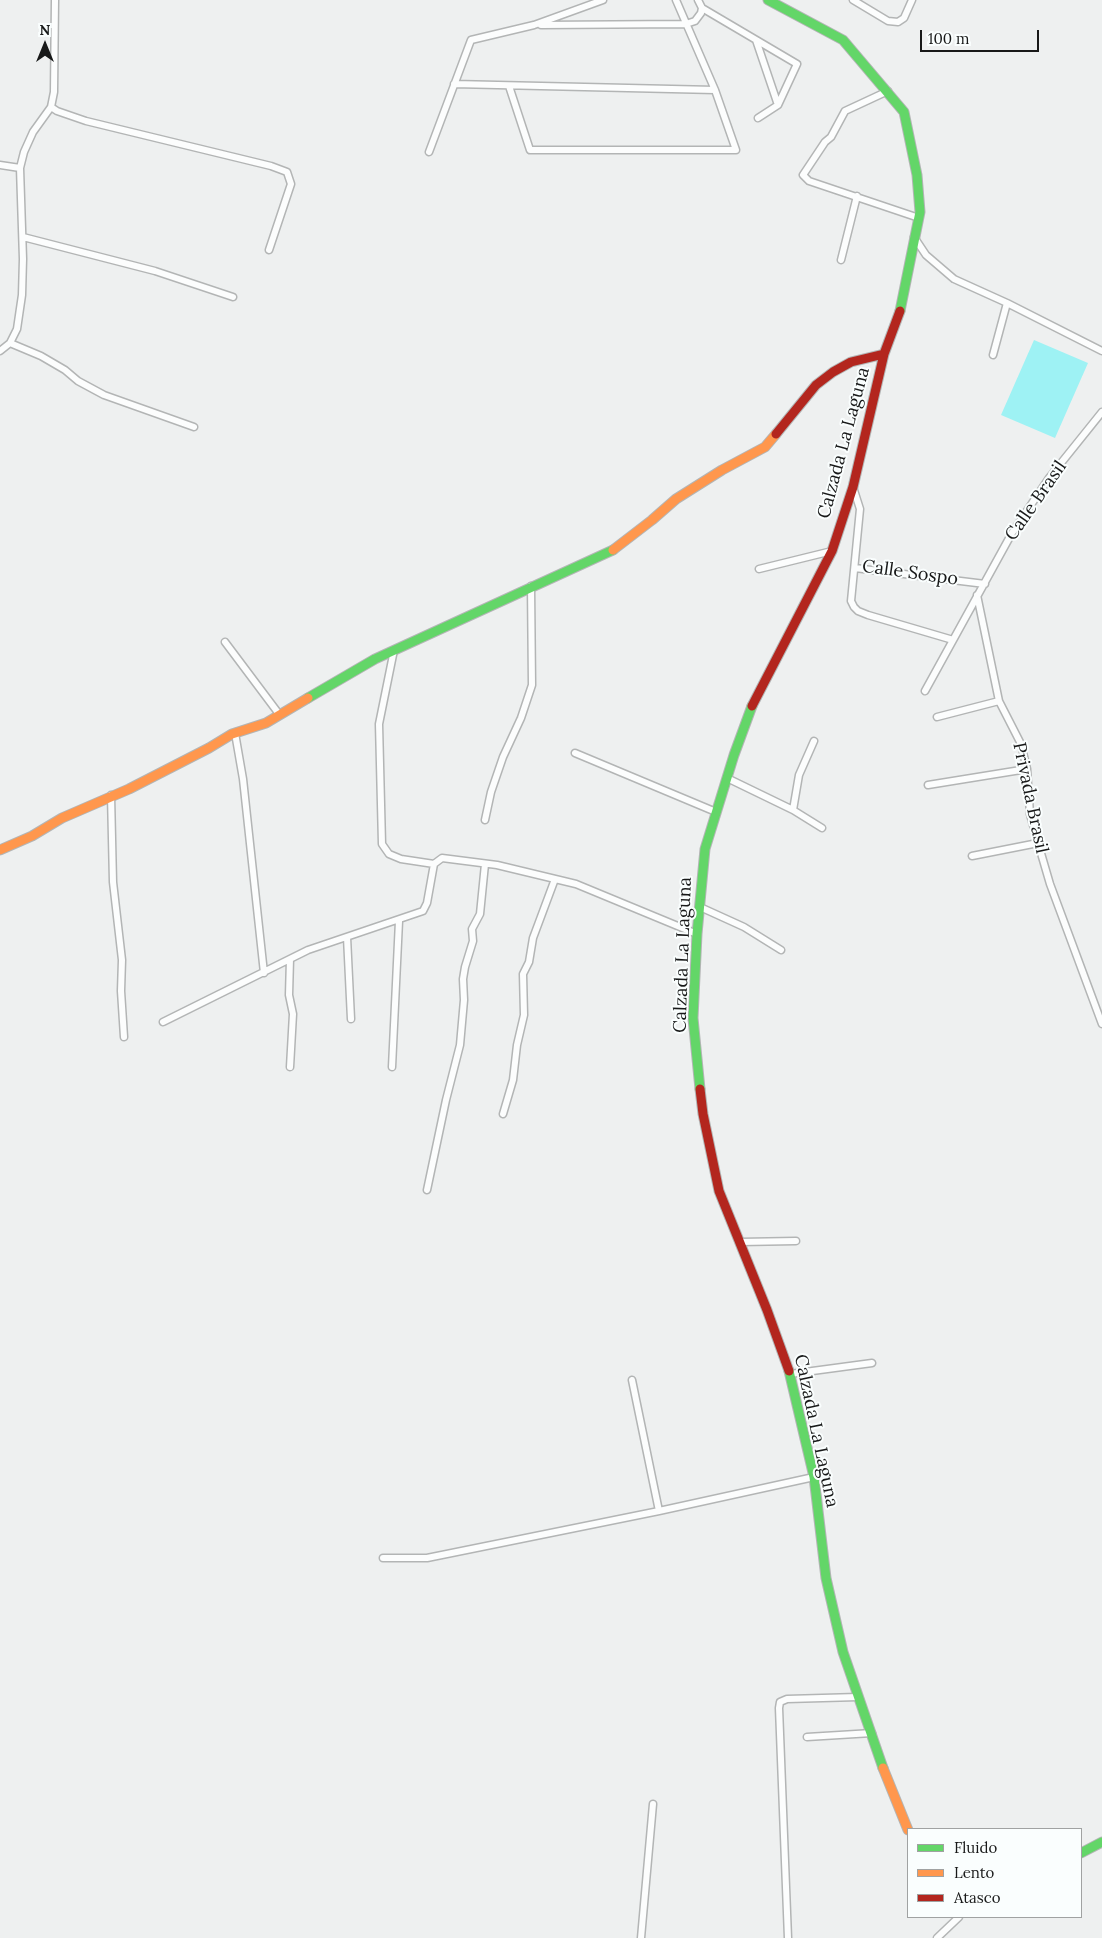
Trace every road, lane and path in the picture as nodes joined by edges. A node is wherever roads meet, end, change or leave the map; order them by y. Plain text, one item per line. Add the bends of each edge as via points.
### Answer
1 (55, 0) edge
2 (603, 0) edge
3 (676, 0) edge
4 (698, 0) edge
5 (768, 0) edge
6 (853, 0) edge
7 (912, 0) edge
8 (702, 8) junction
9 (686, 24) junction
10 (534, 25) junction
11 (756, 40) junction
12 (454, 84) junction
13 (509, 86) junction
14 (715, 90) junction
15 (888, 91) junction
16 (778, 105) junction
17 (51, 107) junction
18 (758, 118) dead end
19 (429, 152) dead end
20 (0, 165) edge
21 (20, 168) junction
22 (857, 196) junction
23 (919, 218) junction
24 (914, 236) junction
25 (23, 237) junction
26 (269, 250) dead end
27 (841, 260) dead end
28 (233, 297) dead end
29 (1007, 303) junction
30 (10, 343) junction
31 (0, 350) edge
32 (1102, 352) edge
33 (884, 354) junction
34 (992, 355) dead end
35 (1102, 412) edge
36 (194, 428) dead end
37 (854, 487) junction
38 (832, 551) junction
39 (855, 568) junction
40 (759, 569) dead end
41 (985, 584) junction
42 (531, 586) junction
43 (977, 595) junction
44 (953, 640) junction
45 (225, 642) dead end
46 (394, 650) junction
47 (925, 691) dead end
48 (999, 701) junction
49 (279, 714) junction
50 (937, 717) dead end
51 (235, 733) junction
52 (814, 741) dead end
53 (574, 753) dead end
54 (1028, 769) junction
55 (727, 778) junction
56 (928, 785) dead end
57 (111, 795) junction
58 (793, 810) junction
59 (716, 812) junction
60 (485, 820) dead end
61 (822, 828) dead end
62 (1038, 843) junction
63 (0, 850) edge
64 (972, 856) dead end
65 (434, 864) junction
66 (485, 864) junction
67 (555, 879) junction
68 (700, 907) junction
69 (399, 921) junction
70 (697, 934) junction
71 (347, 937) junction
72 (781, 950) dead end
73 (290, 959) junction
74 (264, 972) junction
75 (351, 1019) dead end
76 (163, 1022) dead end
77 (1102, 1024) edge
78 (124, 1037) dead end
79 (290, 1067) dead end
80 (392, 1067) dead end
81 (503, 1114) dead end
82 (427, 1190) dead end
83 (796, 1241) dead end
84 (740, 1242) junction
85 (872, 1363) dead end
86 (790, 1374) junction
87 (632, 1380) dead end
88 (814, 1477) junction
89 (659, 1511) junction
90 (383, 1558) dead end
91 (858, 1697) junction
92 (872, 1733) junction
93 (806, 1737) dead end
94 (653, 1804) dead end
95 (907, 1828) edge
96 (1102, 1842) edge
97 (1082, 1852) edge
98 (958, 1918) edge
99 (641, 1938) edge
100 (788, 1938) edge
101 (937, 1938) edge

1 - 17 street
2 - 10 street
3 - 9 street
4 - 8 street
5 - 15 street, Calzada La Laguna via 843,40
6 - 7 street via 888,21 898,22 904,18
8 - 9 street via 695,21
8 - 11 street
9 - 10 street
9 - 14 street
10 - 12 street via 471,40
11 - 16 street
11 - 16 street via 798,64
12 - 13 street
12 - 19 street
13 - 14 street
13 - 14 street via 530,150 736,150
15 - 22 street via 845,111 831,137 803,174 809,182
15 - 23 street, Calzada La Laguna via 904,112 917,174
16 - 18 street
17 - 21 street via 33,132
17 - 26 street via 86,121 287,172 292,184
20 - 21 street
21 - 25 street
22 - 23 street
22 - 27 street
23 - 24 street, Calzada La Laguna
24 - 29 street via 926,255 954,279
24 - 33 street, Calzada La Laguna via 900,312
25 - 28 street via 154,271
25 - 30 street via 22,295 17,329
29 - 32 street
29 - 34 street
30 - 31 street
30 - 36 street via 41,356 104,395
33 - 37 street, Calzada La Laguna
33 - 42 street via 851,362 833,372 816,385 765,447 676,498 612,550
35 - 41 street, Calle Brasil via 1049,478 1012,533
37 - 38 street, Calzada La Laguna
37 - 39 street, Calle Sospo via 860,509
38 - 40 street
38 - 55 street, Calzada La Laguna via 752,706
39 - 41 street, Calle Sospo
39 - 44 street via 851,601 858,611
41 - 43 street, Calle Brasil
42 - 46 street
42 - 60 street via 532,685 522,718 503,757
43 - 44 street, Calle Brasil
43 - 48 street, Privada Brasil
44 - 47 street, Calle Brasil
45 - 49 street
46 - 49 street
46 - 65 street via 379,724 382,844 389,854
48 - 50 street
48 - 54 street, Privada Brasil via 1021,744
49 - 51 street via 266,723
51 - 57 street
51 - 74 street
52 - 58 street via 799,775
53 - 59 street
54 - 56 street
54 - 62 street, Privada Brasil via 1030,814
55 - 58 street
55 - 59 street, Calzada La Laguna
57 - 63 street
57 - 78 street via 113,882 122,960
58 - 61 street
59 - 68 street, Calzada La Laguna via 705,849
62 - 64 street
62 - 77 street, Privada Brasil
65 - 66 street via 442,858
65 - 69 street via 423,911
66 - 67 street
66 - 82 street via 480,914 472,929 473,941 464,973 460,1045
67 - 70 street via 576,884
67 - 81 street via 523,974 524,1015 513,1080
68 - 70 street, Calzada La Laguna
68 - 72 street via 744,927
69 - 71 street
69 - 80 street
70 - 84 street, Calzada La Laguna via 693,1018 703,1114 719,1191
71 - 73 street
71 - 75 street
73 - 74 street
73 - 79 street via 289,995 293,1014
74 - 76 street
83 - 84 street
84 - 86 street, Calzada La Laguna
85 - 86 street
86 - 88 street, Calzada La Laguna
87 - 89 street
88 - 89 street
88 - 91 street, Calzada La Laguna via 826,1578 843,1652
89 - 90 street via 427,1558
91 - 92 street, Calzada La Laguna
91 - 100 street via 786,1699 780,1702
92 - 93 street
92 - 95 street, Calzada La Laguna
94 - 99 street
96 - 97 street
98 - 101 street

